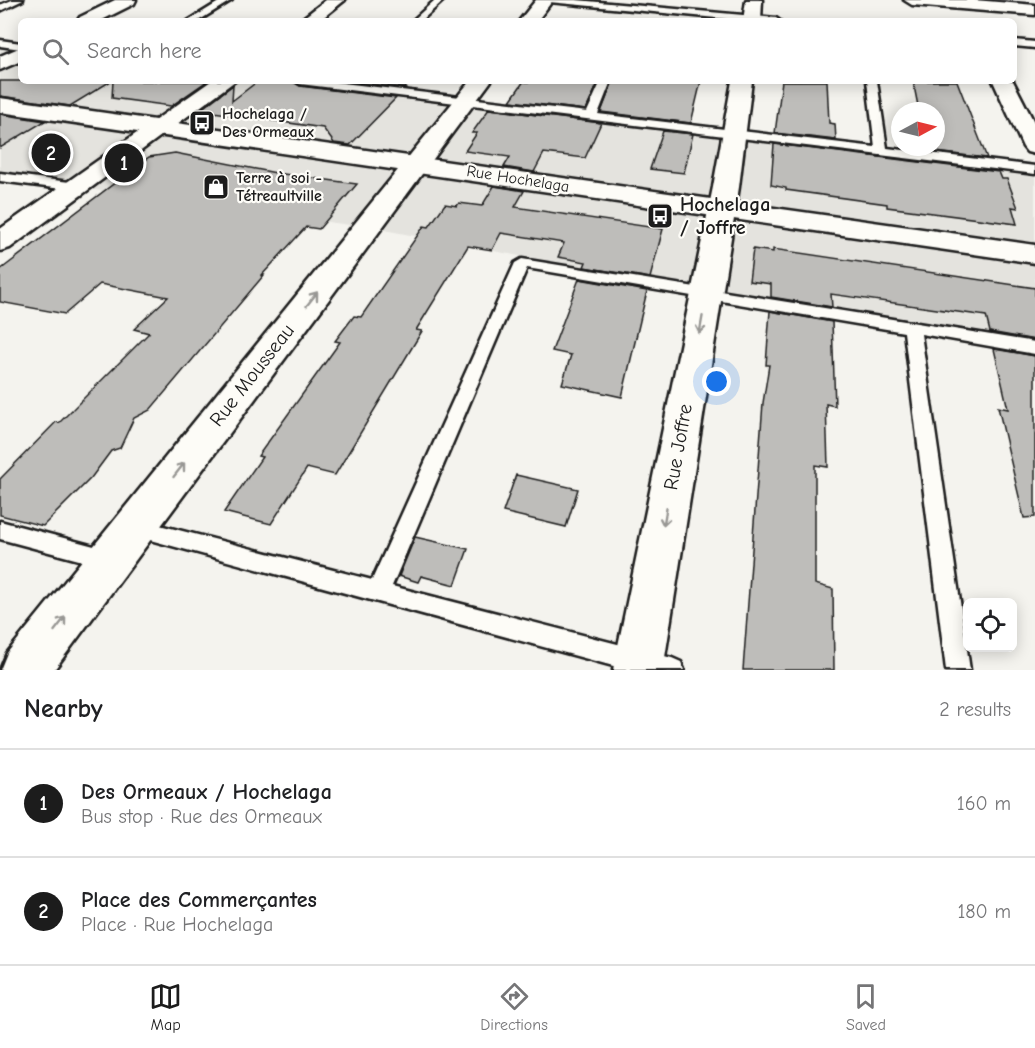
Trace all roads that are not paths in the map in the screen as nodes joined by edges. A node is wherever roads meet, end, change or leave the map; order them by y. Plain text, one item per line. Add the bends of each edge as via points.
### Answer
1 (19, 0) edge
2 (128, 0) edge
3 (228, 0) edge
4 (337, 0) edge
5 (440, 0) edge
6 (547, 0) edge
7 (754, 0) edge
8 (912, 0) edge
9 (0, 8) edge
10 (638, 8) junction
11 (972, 9) edge
12 (1035, 10) edge
13 (92, 18) edge
14 (197, 18) edge
15 (312, 18) edge
16 (419, 18) edge
17 (531, 18) edge
18 (633, 18) edge
19 (733, 18) edge
20 (752, 18) edge
21 (0, 43) edge
22 (1017, 43) edge
23 (1035, 45) edge
24 (18, 46) edge
25 (18, 55) edge
26 (0, 64) edge
27 (221, 84) edge
28 (345, 84) edge
29 (605, 84) edge
30 (742, 84) edge
31 (872, 84) edge
32 (1004, 84) edge
33 (473, 91) edge
34 (0, 105) edge
35 (591, 116) junction
36 (160, 128) junction
37 (734, 134) junction
38 (1035, 147) edge
39 (881, 151) junction
40 (416, 163) junction
41 (1035, 170) edge
42 (0, 177) edge
43 (77, 187) junction
44 (722, 210) junction
45 (0, 242) edge
46 (1035, 254) edge
47 (707, 292) junction
48 (912, 327) junction
49 (1035, 348) edge
50 (135, 527) junction
51 (0, 530) edge
52 (110, 559) junction
53 (378, 592) junction
54 (638, 666) edge
55 (24, 670) edge
56 (672, 670) edge
57 (958, 670) edge

1 - 9 lane
2 - 13 street
3 - 14 lane
4 - 15 street
5 - 16 lane
6 - 10 lane
6 - 17 street
7 - 20 street
8 - 11 street
10 - 18 lane
10 - 19 lane
11 - 12 street
21 - 24 lane
22 - 23 lane
25 - 26 street
27 - 36 street
28 - 33 lane
29 - 35 lane
30 - 37 street, Rue Joffre
31 - 39 lane
32 - 38 street
33 - 35 lane
33 - 40 street, Rue Mousseau
34 - 36 street, Rue Hochelaga
35 - 37 lane
36 - 40 street, Rue Hochelaga
36 - 43 street
37 - 39 lane
37 - 44 street, Rue Joffre
39 - 41 lane
40 - 44 street, Rue Hochelaga
50 -> 40 street, Rue Mousseau
42 - 43 lane
43 - 45 street
44 - 46 street, Rue Hochelaga
44 - 47 street, Rue Joffre
47 - 48 lane
47 - 53 lane via 522,263
47 -> 54 street, Rue Joffre
48 - 49 lane
48 - 57 lane
50 - 52 street, Rue Mousseau
50 - 53 lane
51 - 52 lane
55 -> 52 street, Rue Mousseau
53 - 54 lane
54 - 56 lane

